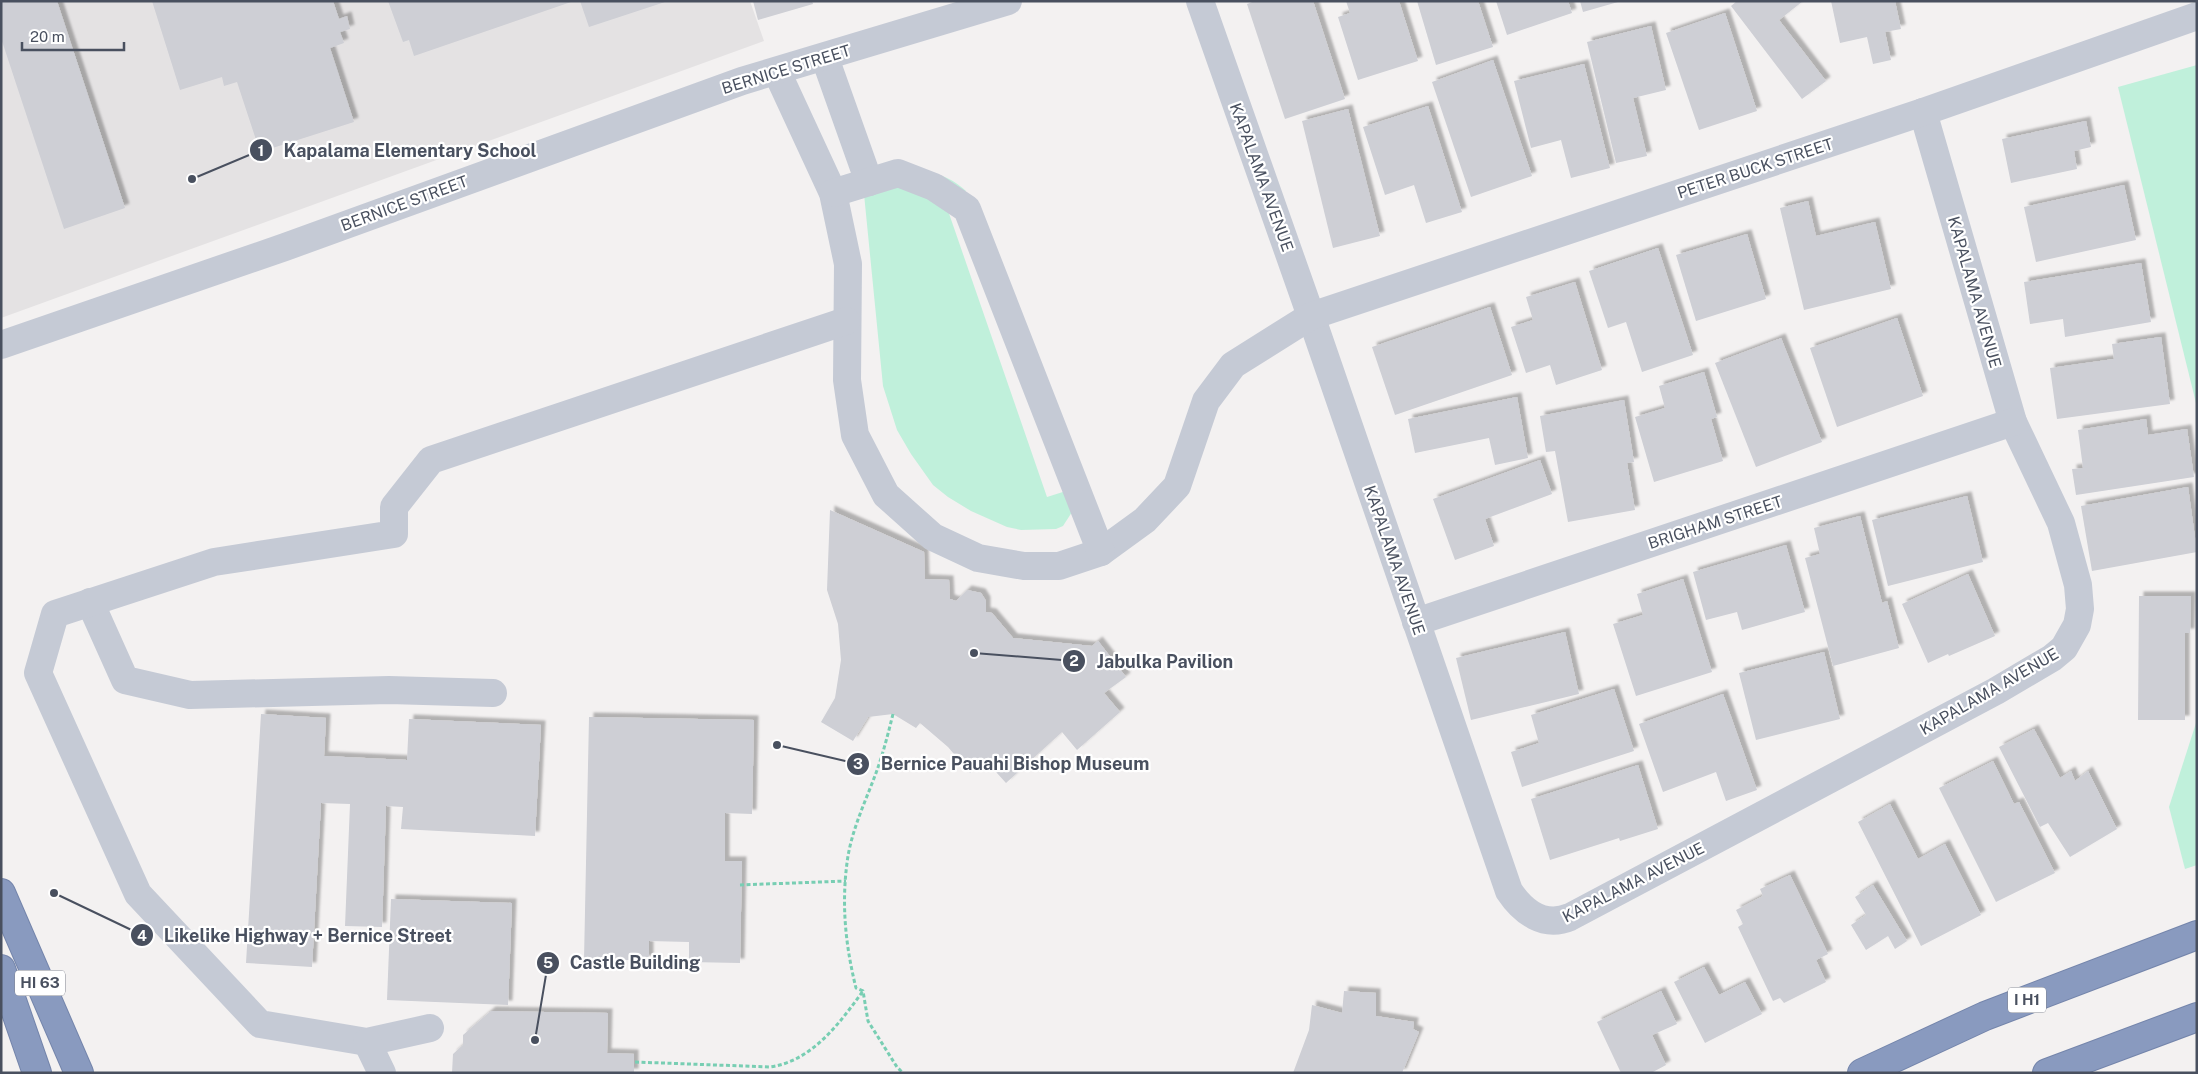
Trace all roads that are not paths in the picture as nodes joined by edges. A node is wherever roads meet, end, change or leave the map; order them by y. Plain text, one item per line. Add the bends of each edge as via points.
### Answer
1 (1008, 1) edge
2 (1200, 1) edge
3 (2197, 16) edge
4 (825, 58) junction
5 (777, 72) junction
6 (1923, 112) junction
7 (869, 182) junction
8 (833, 193) junction
9 (1311, 316) junction
10 (846, 321) junction
11 (1, 346) edge
12 (2013, 422) junction
13 (1101, 552) junction
14 (90, 602) junction
15 (1416, 622) junction
16 (493, 693) dead end
17 (1, 893) edge
18 (2197, 935) edge
19 (1, 969) edge
20 (2197, 1017) edge
21 (430, 1028) dead end
22 (367, 1042) junction
23 (37, 1073) edge
24 (79, 1073) edge
25 (382, 1073) edge
26 (1862, 1073) edge
27 (2047, 1073) edge

1 - 4 street, BERNICE STREET
2 - 9 street, KAPALAMA AVENUE
3 - 6 street, PETER BUCK STREET
4 - 5 street, BERNICE STREET
4 - 7 street
5 - 8 street, PETER BUCK STREET
5 - 11 street, BERNICE STREET via 742,81
6 - 9 street, PETER BUCK STREET
6 - 12 street, KAPALAMA AVENUE
7 - 8 street
7 - 13 street via 898,174 934,187 967,209
8 - 10 street, PETER BUCK STREET via 848,264
9 - 13 street, PETER BUCK STREET via 1233,365 1206,401 1177,486 1145,520
9 - 15 street, KAPALAMA AVENUE
10 - 13 street, PETER BUCK STREET via 847,380 855,435 886,495 933,537 978,558 1024,566 1059,566
10 - 14 street via 431,460 394,507 394,534 214,562
12 - 15 street, BRIGHAM STREET
12 - 15 street, KAPALAMA AVENUE via 2061,524 2078,585 2080,608 2077,625 2064,648 1996,691 1563,920 1533,916 1509,891
14 - 16 street via 125,680 190,694 389,690
14 - 22 street via 56,614 38,673 138,894 260,1024
17 - 24 highway, HI 63
18 - 26 highway, I H1 via 1985,1016
19 - 23 highway
20 - 27 highway
21 - 22 street
22 - 25 street

